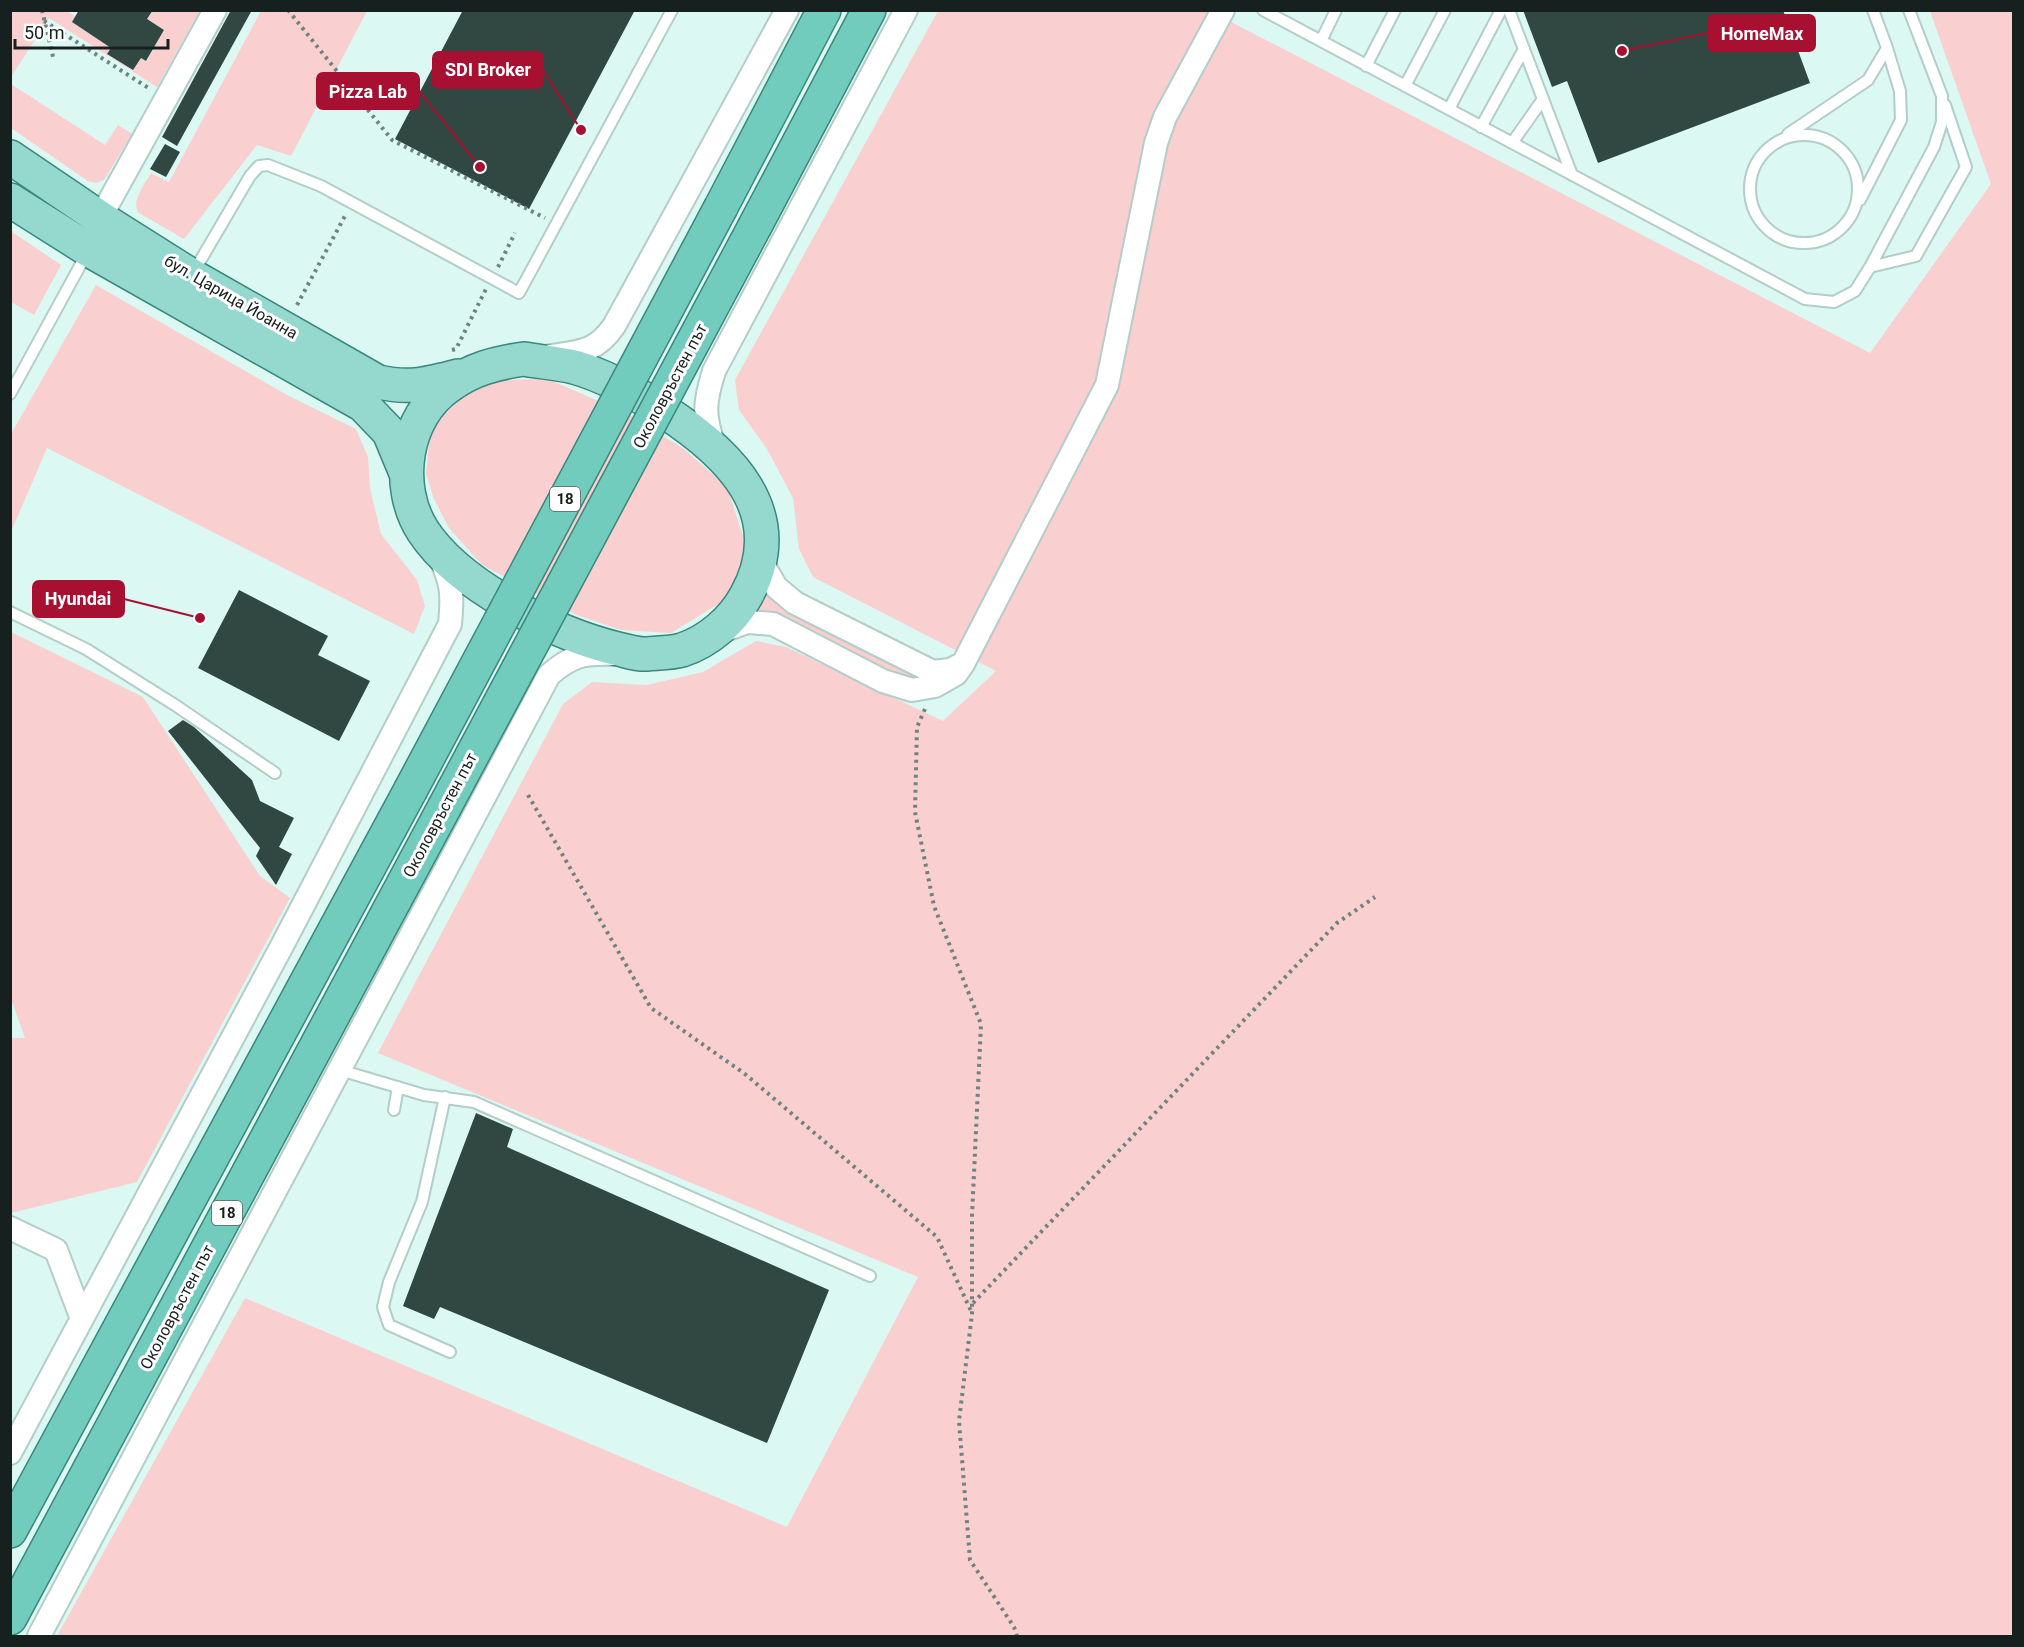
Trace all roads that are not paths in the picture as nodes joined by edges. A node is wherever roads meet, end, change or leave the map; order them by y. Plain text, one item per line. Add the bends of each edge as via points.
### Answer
1 (215, 10) edge
2 (672, 10) edge
3 (787, 10) edge
4 (824, 10) edge
5 (869, 10) edge
6 (906, 10) edge
7 (1223, 10) edge
8 (1263, 10) edge
9 (1288, 10) edge
10 (1336, 10) edge
11 (1395, 10) edge
12 (1445, 10) edge
13 (1501, 10) edge
14 (1509, 10) edge
15 (1873, 10) edge
16 (1909, 10) edge
17 (1283, 21) junction
18 (1321, 41) junction
19 (1887, 48) junction
20 (1524, 49) junction
21 (1366, 66) junction
22 (1405, 86) junction
23 (1942, 96) junction
24 (1543, 99) junction
25 (1449, 109) junction
26 (1481, 127) junction
27 (1512, 143) junction
28 (1771, 146) junction
29 (10, 158) edge
30 (1572, 175) junction
31 (10, 200) edge
32 (1853, 213) junction
33 (100, 219) junction
34 (89, 250) junction
35 (1870, 267) junction
36 (192, 276) junction
37 (524, 359) junction
38 (469, 374) junction
39 (10, 394) edge
40 (715, 448) junction
41 (406, 473) junction
42 (432, 543) junction
43 (760, 560) junction
44 (10, 612) edge
45 (713, 634) junction
46 (643, 655) junction
47 (963, 664) junction
48 (275, 773) dead end
49 (340, 1070) junction
50 (398, 1087) junction
51 (445, 1097) junction
52 (394, 1110) dead end
53 (10, 1228) edge
54 (870, 1276) dead end
55 (82, 1319) junction
56 (450, 1352) dead end
57 (10, 1453) edge
58 (10, 1531) edge
59 (10, 1618) edge
60 (39, 1636) edge

1 - 33 street
2 - 36 lane via 519,294 321,186 268,165 259,166 250,176
3 - 37 street via 607,336 590,349
4 - 58 highway, 18, bridge via 410,791
5 - 59 highway, Околовръстен път / 18, bridge
6 - 40 street, Околовръстен път via 714,370 706,394 706,423
7 - 47 street via 1165,117 1156,143 1107,385
8 - 17 lane
9 - 17 lane
10 - 18 lane
11 - 21 lane
12 - 22 lane
13 - 25 lane
14 - 20 lane
15 - 19 lane
16 - 23 lane
17 - 18 lane
18 - 21 lane
19 - 28 lane via 1868,80
19 - 32 lane via 1900,91 1901,120
20 - 24 lane
20 - 26 lane
21 - 22 lane
22 - 25 lane
23 - 35 lane via 1942,122 1934,147
23 - 35 lane via 1966,167 1916,256
24 - 27 lane
24 - 30 lane
25 - 26 lane
26 - 27 lane
27 - 30 lane
28 - 32 lane via 1799,135 1818,136 1843,150 1858,183
28 - 32 lane via 1758,160 1750,188 1754,211 1765,227 1791,242 1811,243 1842,228
29 - 33 main road, бул. Царица Йоанна
30 - 35 lane via 1805,299 1834,302 1855,291
31 - 34 main road, бул. Царица Йоанна
33 - 36 main road, бул. Царица Йоанна
34 - 39 lane
34 - 41 main road, бул. Царица Йоанна via 363,405 389,432
36 - 38 main road, бул. Царица Йоанна via 378,382 400,387
37 - 38 main road via 494,364
37 - 40 main road via 574,367 609,380 678,420
38 - 41 main road via 447,387 419,422 409,445
40 - 43 main road via 750,491 758,513
41 - 42 main road via 410,502
42 - 46 main road via 494,595 542,622 591,642
42 - 55 street via 453,594 450,624
43 - 45 main road via 740,608
43 - 47 street via 776,587 795,603 933,672
44 - 48 lane via 86,649
45 - 46 main road via 681,650
45 - 47 street via 747,622 773,624 883,681 912,690 935,686 956,674
46 - 49 street, Околовръстен път via 595,653 567,660 549,675
49 - 50 lane
49 - 60 street, Околовръстен път
50 - 51 lane
50 - 52 lane
51 - 54 lane via 474,1102
51 - 56 lane via 422,1202 382,1307 389,1324
53 - 55 street via 56,1250
55 - 57 street

